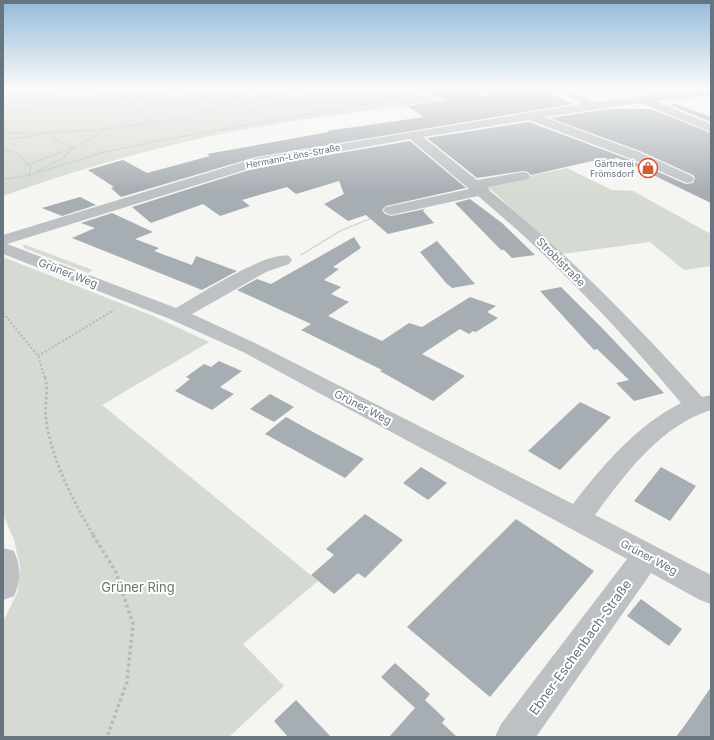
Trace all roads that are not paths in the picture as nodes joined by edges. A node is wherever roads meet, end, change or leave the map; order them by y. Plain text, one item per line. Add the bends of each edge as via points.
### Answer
1 (497, 122) edge
2 (546, 122) edge
3 (696, 122) edge
4 (711, 128) edge
5 (413, 135) junction
6 (523, 176) dead end
7 (687, 179) dead end
8 (479, 188) junction
9 (391, 210) road end
10 (3, 240) edge
11 (3, 248) edge
12 (283, 260) road end
13 (177, 315) junction
14 (704, 403) edge
15 (577, 519) junction
16 (646, 555) junction
17 (3, 560) edge
18 (3, 587) edge
19 (711, 590) edge
20 (514, 737) edge

1 - 5 street, Hermann-Löns-Straße
2 - 7 street via 634,155
3 - 4 street
5 - 8 street, Stroblstraße
5 - 10 street, Hermann-Löns-Straße via 237,167
6 - 8 street
8 - 9 street
8 - 14 street, Stroblstraße via 524,226
11 - 13 street, Grüner Weg
12 - 13 street via 260,268
13 - 15 street, Grüner Weg via 250,348
14 - 15 street via 678,413 656,428 628,456
15 - 16 street, Grüner Weg
16 - 19 street, Grüner Weg
16 - 20 street, Ebner-Eschenbach-Straße
17 - 18 street

